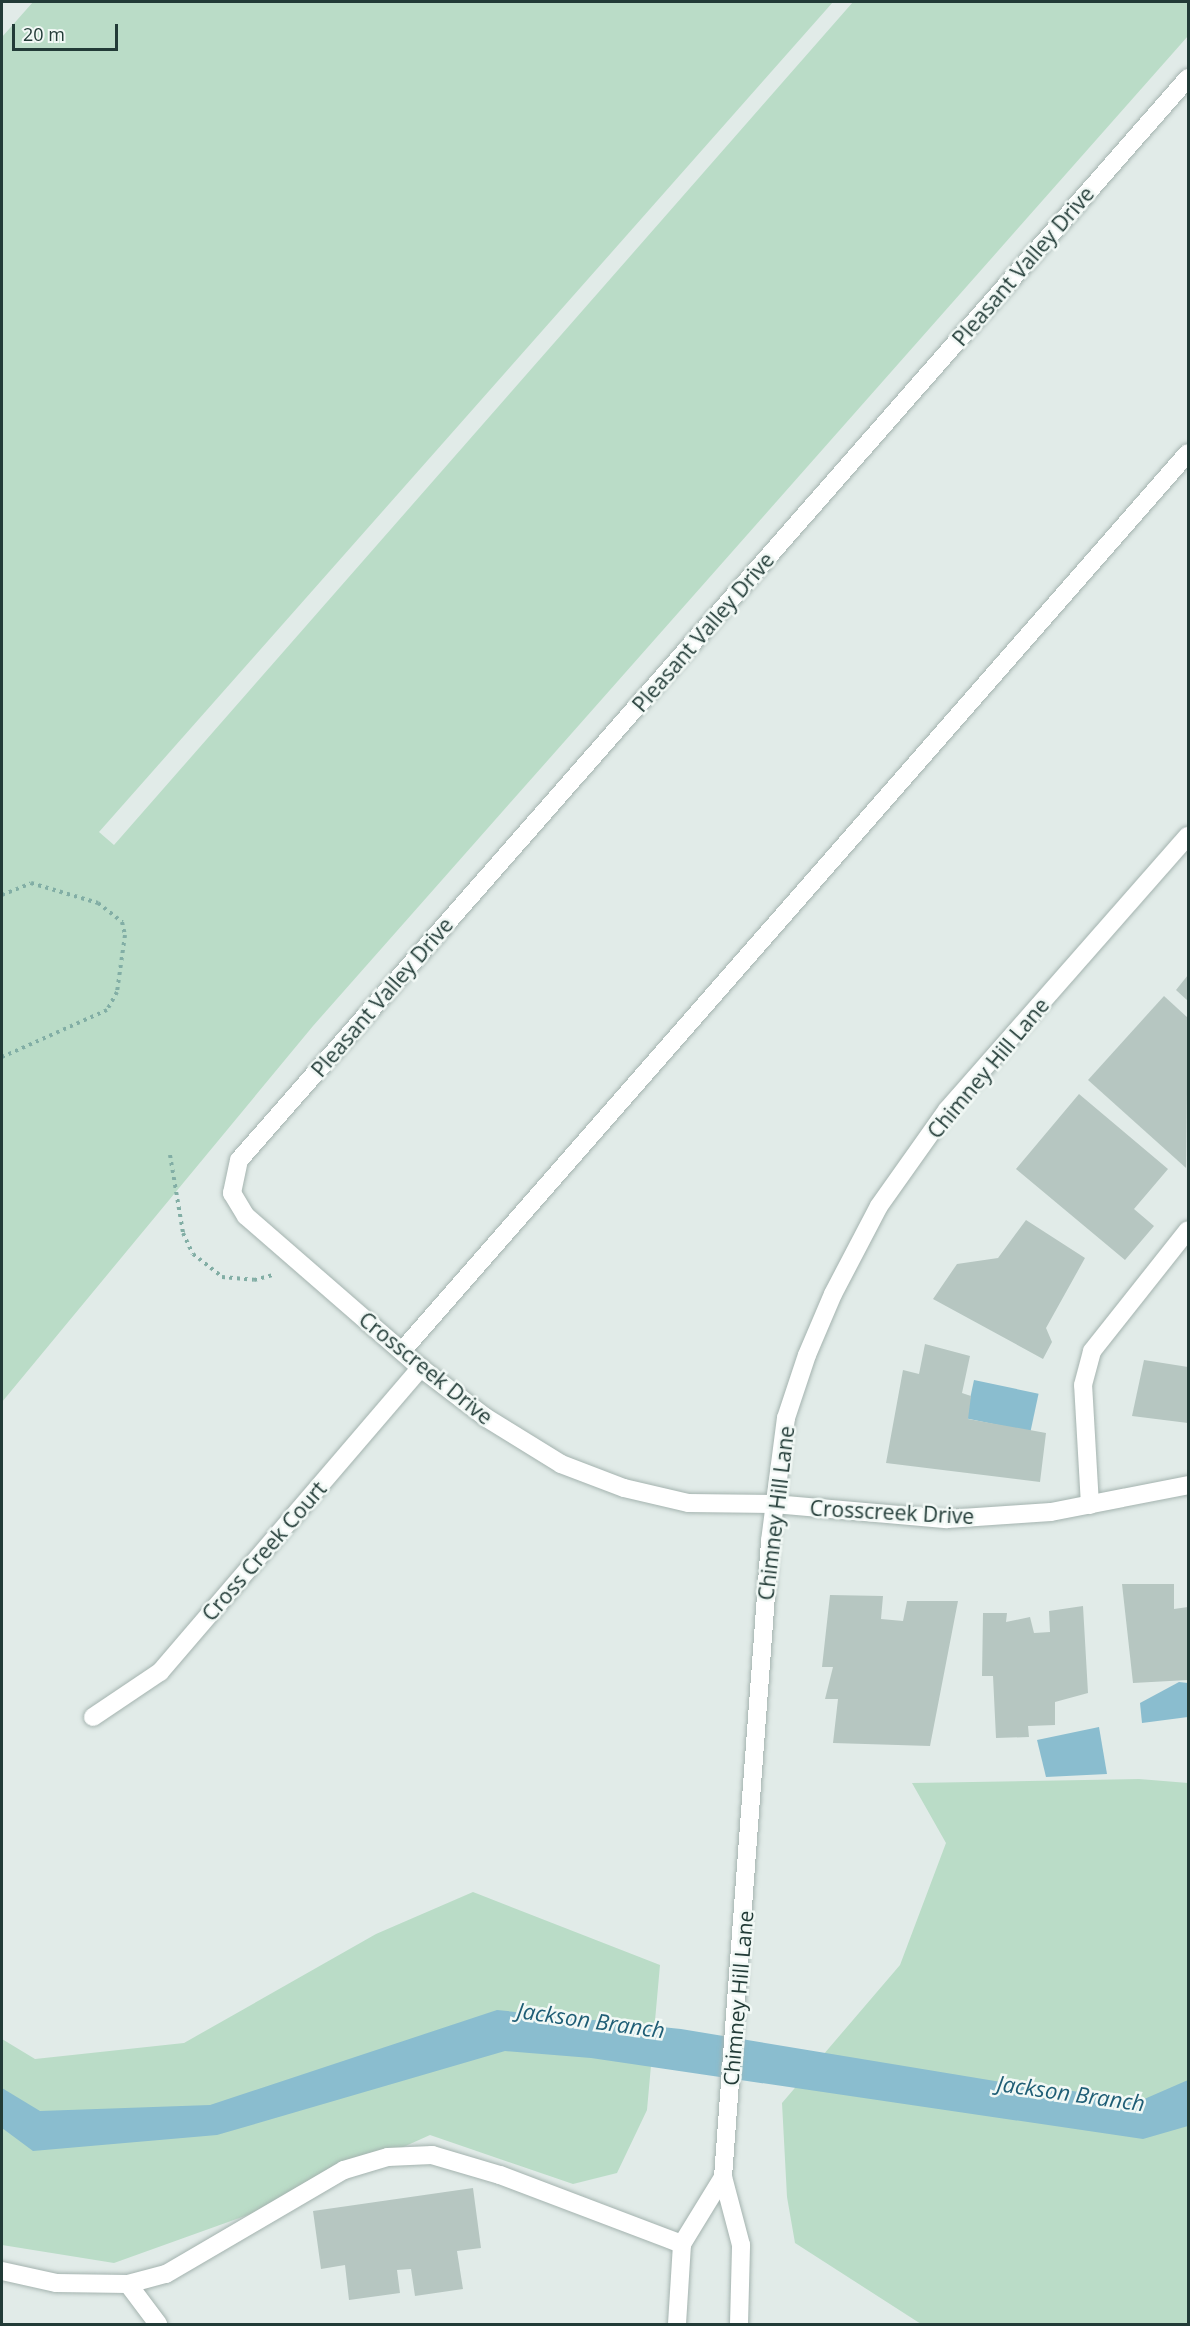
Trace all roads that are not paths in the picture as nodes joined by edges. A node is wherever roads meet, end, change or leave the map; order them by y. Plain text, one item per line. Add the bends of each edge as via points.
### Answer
1 (1188, 78) edge
2 (1188, 453) edge
3 (1188, 836) edge
4 (232, 1193) joint
5 (1188, 1230) edge
6 (402, 1351) junction
7 (421, 1368) junction
8 (1188, 1485) edge
9 (774, 1504) junction
10 (1090, 1505) junction
11 (93, 1717) dead end
12 (723, 2177) junction
13 (682, 2244) junction
14 (2, 2271) edge
15 (128, 2284) junction
16 (158, 2325) edge
17 (677, 2325) edge
18 (739, 2325) edge

1 - 4 street, Pleasant Valley Drive via 239,1160
2 - 6 street
3 - 9 street, Chimney Hill Lane via 947,1110 879,1206 807,1355 786,1418
4 - 6 street, Crosscreek Drive via 246,1216
5 - 10 street via 1092,1351 1083,1385
6 - 7 street, Crosscreek Drive
7 - 9 street, Crosscreek Drive via 484,1417 561,1464 624,1488 688,1503
7 - 11 street, Cross Creek Court via 160,1672
8 - 10 street, Crosscreek Drive
9 - 10 street, Crosscreek Drive via 947,1519 1051,1512
9 - 12 street, Chimney Hill Lane
12 - 13 street, Chimney Hill Lane
12 - 18 street, Chimney Hill Lane via 741,2245
13 - 15 street via 500,2175 432,2155 388,2157 344,2170 166,2274
13 - 17 street, Chimney Hill Lane
14 - 15 street via 56,2283
15 - 16 street

